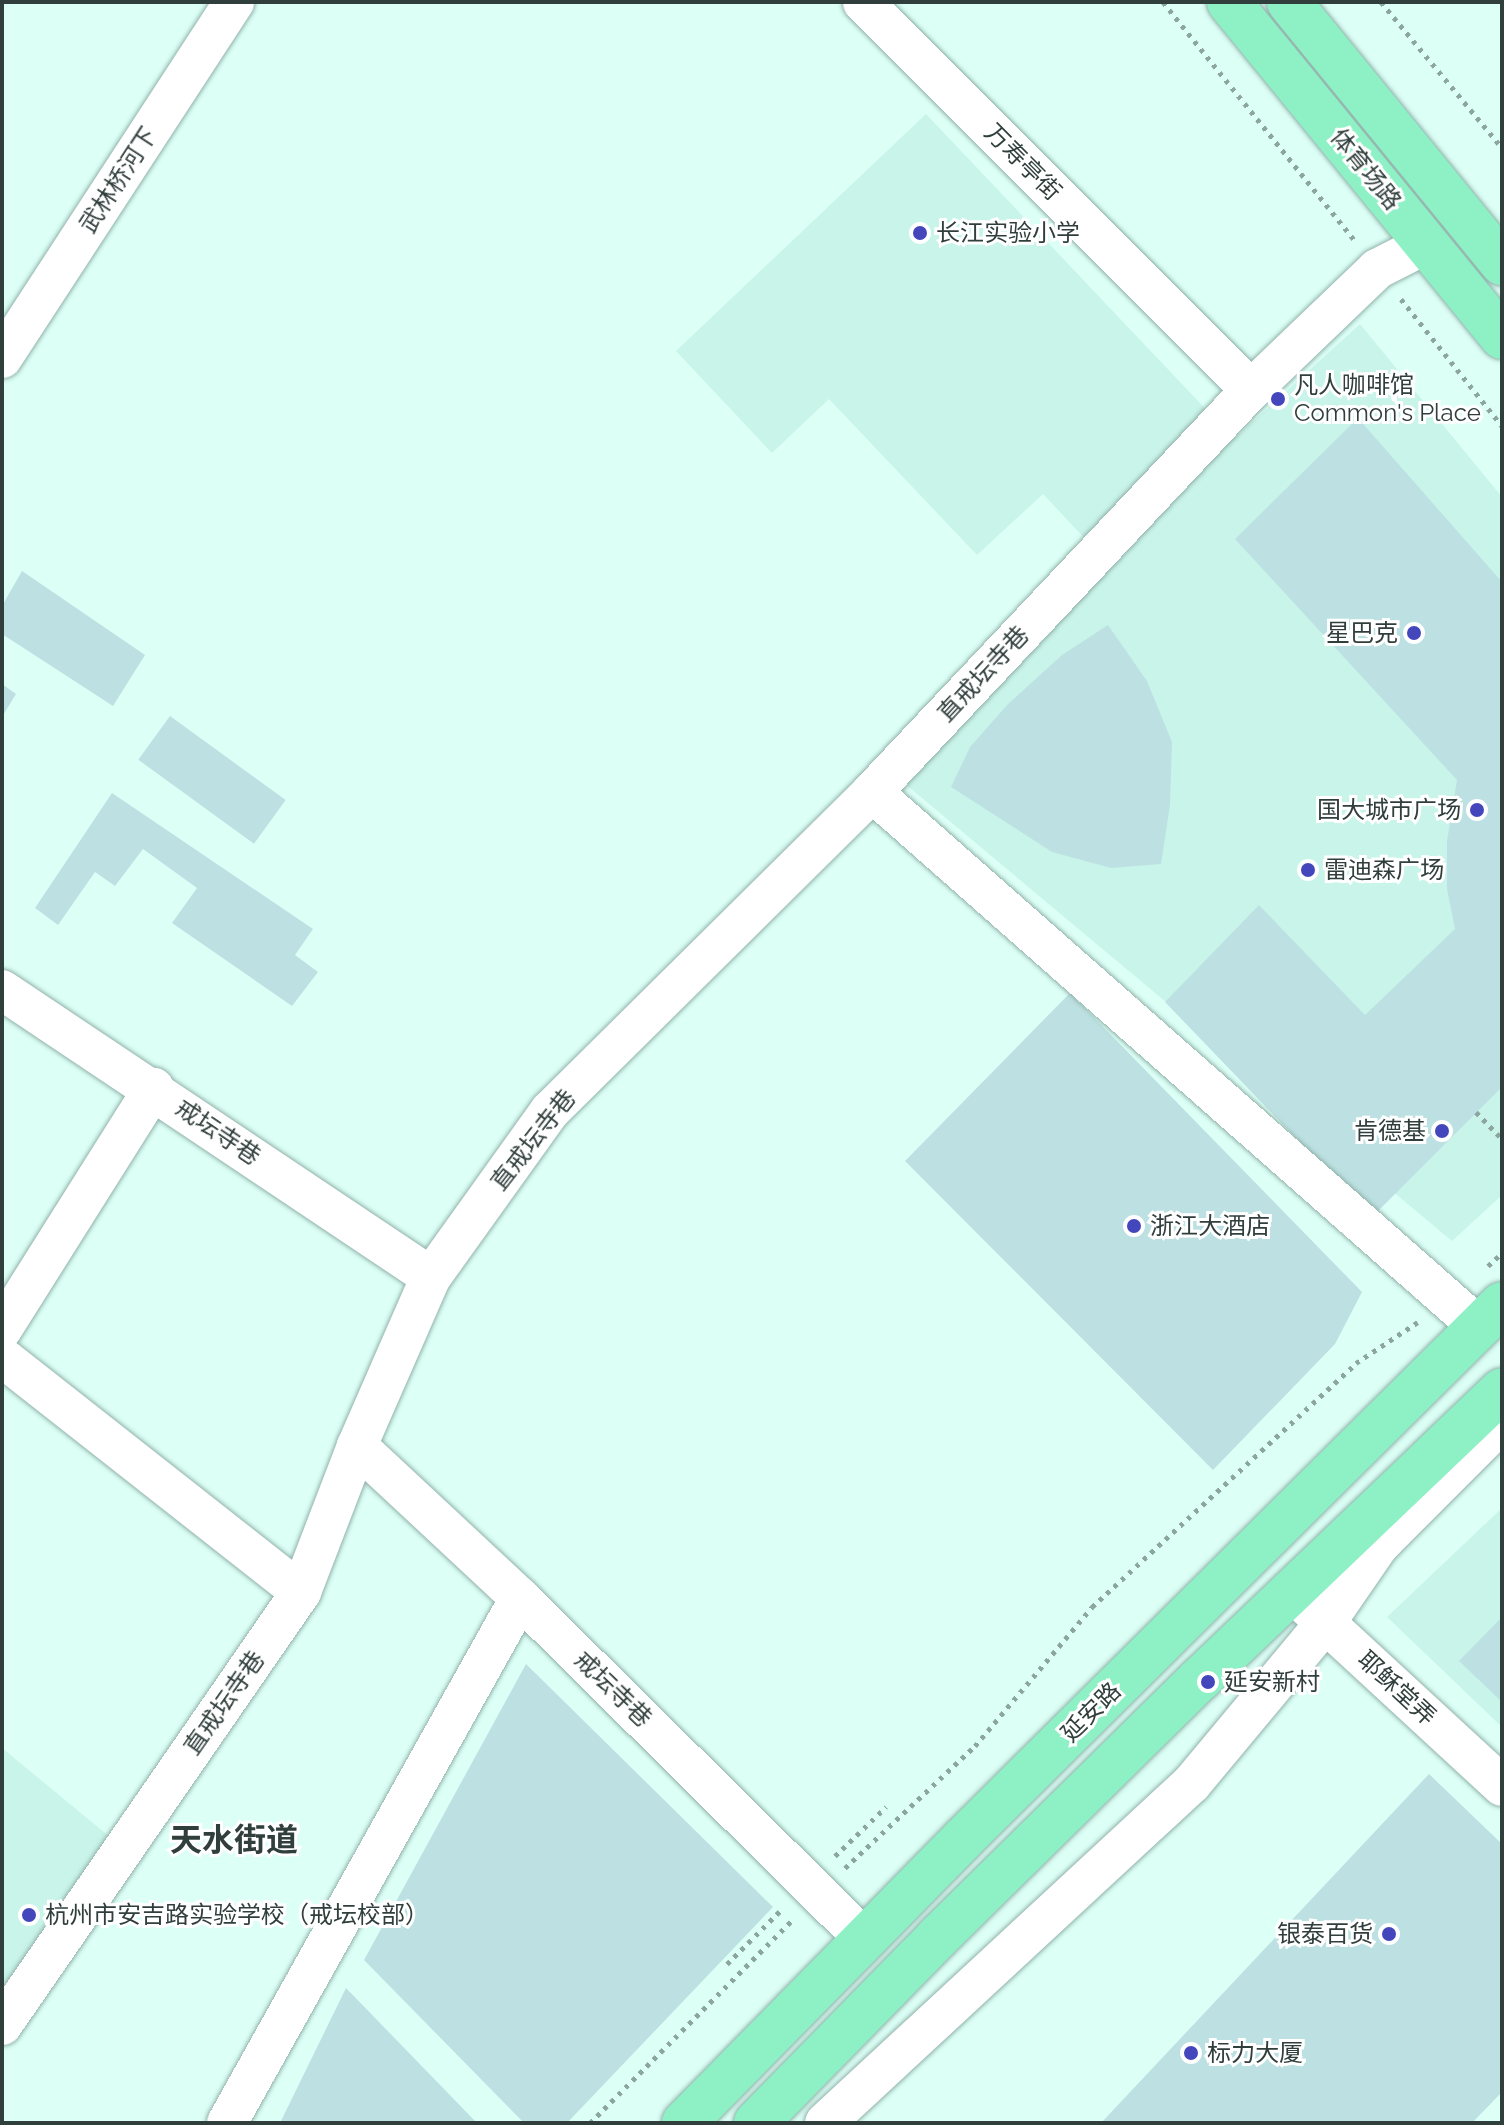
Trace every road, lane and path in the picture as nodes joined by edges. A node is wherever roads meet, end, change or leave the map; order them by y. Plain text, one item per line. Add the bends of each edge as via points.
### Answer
1 (234, 2) edge
2 (863, 2) edge
3 (1163, 2) edge
4 (1229, 2) edge
5 (1289, 2) edge
6 (1381, 2) edge
7 (1502, 148) edge
8 (1426, 244) junction
9 (1502, 263) edge
10 (1377, 269) junction
11 (1502, 337) edge
12 (2, 358) edge
13 (1251, 390) junction
14 (1502, 426) edge
15 (872, 792) junction
16 (2, 990) edge
17 (154, 1088) junction
18 (1476, 1112) dead end
19 (1502, 1139) edge
20 (1502, 1253) edge
21 (431, 1277) junction
22 (1477, 1309) edge
23 (2, 1329) edge
24 (2, 1357) edge
25 (1502, 1390) edge
26 (1502, 1422) edge
27 (357, 1446) junction
28 (1289, 1591) junction
29 (301, 1592) junction
30 (520, 1598) junction
31 (1326, 1622) junction
32 (1502, 1786) edge
33 (886, 1807) dead end
34 (813, 1885) junction
35 (864, 1938) junction
36 (727, 1964) dead end
37 (2, 2025) edge
38 (227, 2123) edge
39 (590, 2123) edge
40 (684, 2123) edge
41 (756, 2123) edge
42 (825, 2123) edge

1 - 12 street, 武林桥河下
2 - 13 street, 万寿亭街
3 - 10 path
4 - 8 main road, 体育场路
5 - 9 main road, 体育场路
6 - 7 path
8 - 10 street, 直戒坛寺巷
8 - 11 main road, 体育场路
10 - 13 street, 直戒坛寺巷
10 - 14 path
13 - 15 street, 直戒坛寺巷
15 - 21 street, 直戒坛寺巷 via 550,1111
15 - 22 street
16 - 17 street, 戒坛寺巷
17 - 21 street, 戒坛寺巷
17 - 23 street
18 - 19 path
20 - 22 path
21 - 27 street, 直戒坛寺巷
22 - 34 path via 1356,1363 1092,1607 975,1746
22 - 35 main road, 延安路
24 - 29 street
25 - 28 main road
26 - 31 street via 1379,1545
27 - 29 street, 直戒坛寺巷
27 - 30 street, 戒坛寺巷
28 - 31 street, 耶稣堂弄
28 - 41 main road
29 - 37 street, 直戒坛寺巷
30 - 34 street, 戒坛寺巷
30 - 38 street
31 - 32 street, 耶稣堂弄
31 - 42 street via 1192,1783
33 - 34 path
34 - 35 street, 戒坛寺巷
34 - 36 path
34 - 39 path
35 - 40 main road, 延安路

